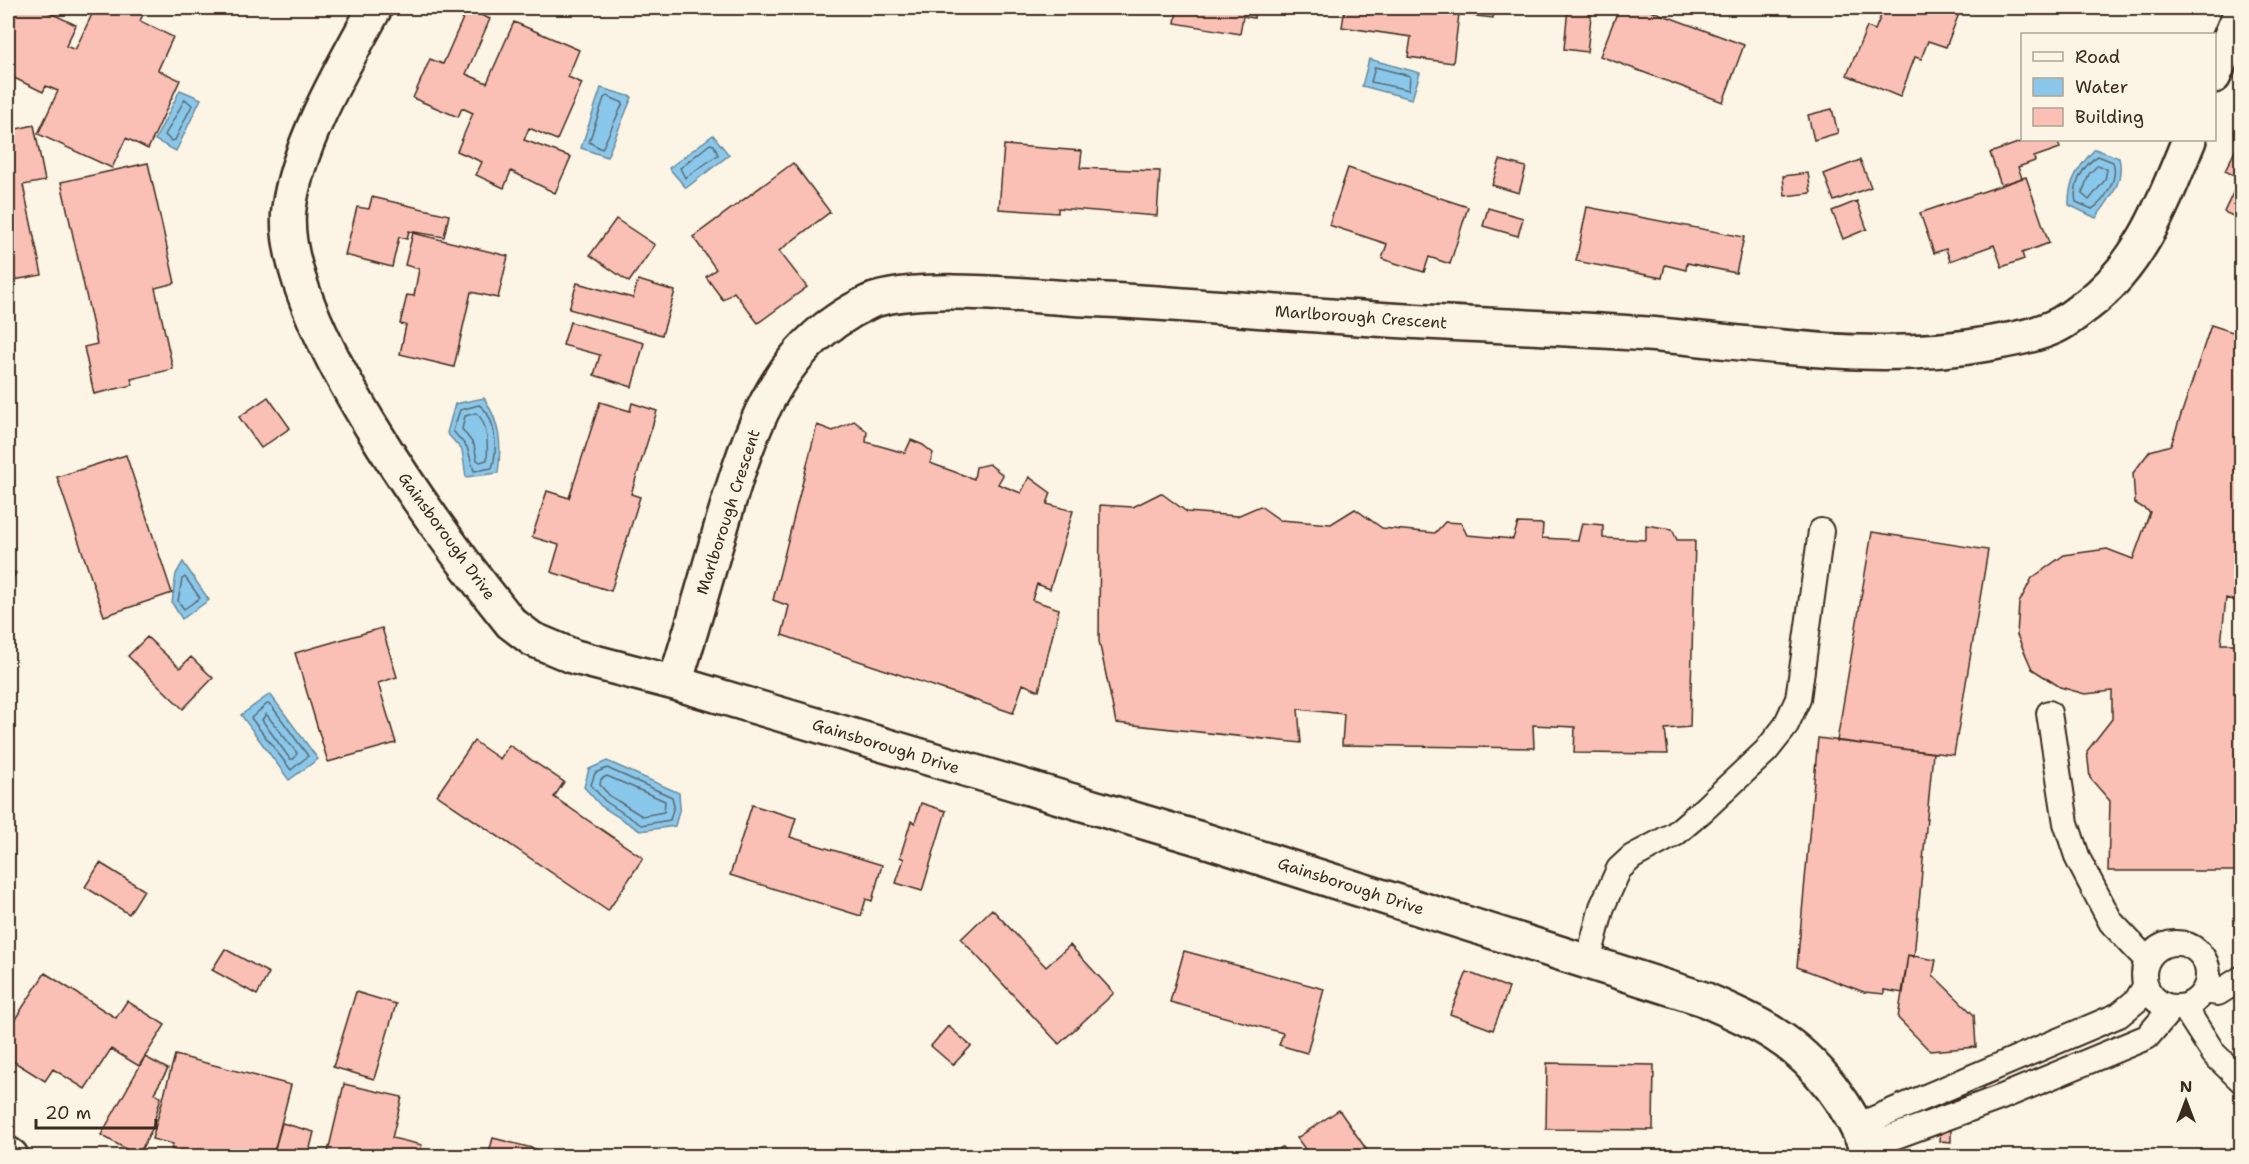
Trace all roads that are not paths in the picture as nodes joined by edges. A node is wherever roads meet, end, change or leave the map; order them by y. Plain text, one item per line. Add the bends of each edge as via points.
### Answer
1 (375, 8) edge
2 (2241, 9) edge
3 (2216, 71) edge
4 (2189, 141) edge
5 (1821, 531) dead end
6 (675, 683) junction
7 (2049, 712) dead end
8 (1588, 960) junction
9 (2147, 960) junction
10 (2241, 978) edge
11 (2146, 984) junction
12 (2204, 991) junction
13 (2178, 1008) junction
14 (2241, 1081) edge
15 (1864, 1143) edge
16 (8, 1154) edge
17 (11, 1156) edge

1 - 6 street, Gainsborough Drive via 339,76 294,184 289,235 304,294 335,360 414,495 511,623 532,639 575,657
2 - 3 street
4 - 6 street, Marlborough Crescent via 2158,216 2130,262 2101,294 2060,325 2018,339 1959,350 1858,353 1646,334 1137,301 957,293 871,301 834,322 807,346 780,379 757,423 732,490
5 - 8 lane via 1798,699 1785,727 1766,751 1675,834 1632,857 1619,869 1602,907
6 - 8 street, Gainsborough Drive via 1201,838
7 - 9 lane via 2066,823 2078,859 2111,922
8 - 15 street, Gainsborough Drive via 1704,999 1775,1035 1818,1071
9 - 11 lane
9 - 12 lane via 2172,942 2192,946 2207,963 2209,974
10 - 12 lane via 2218,993
11 - 13 lane via 2153,999
11 - 15 lane via 2138,1000 2119,1014
12 - 13 lane via 2194,1002
13 - 14 lane
13 - 15 lane via 2147,1037 2002,1097
16 - 17 street

